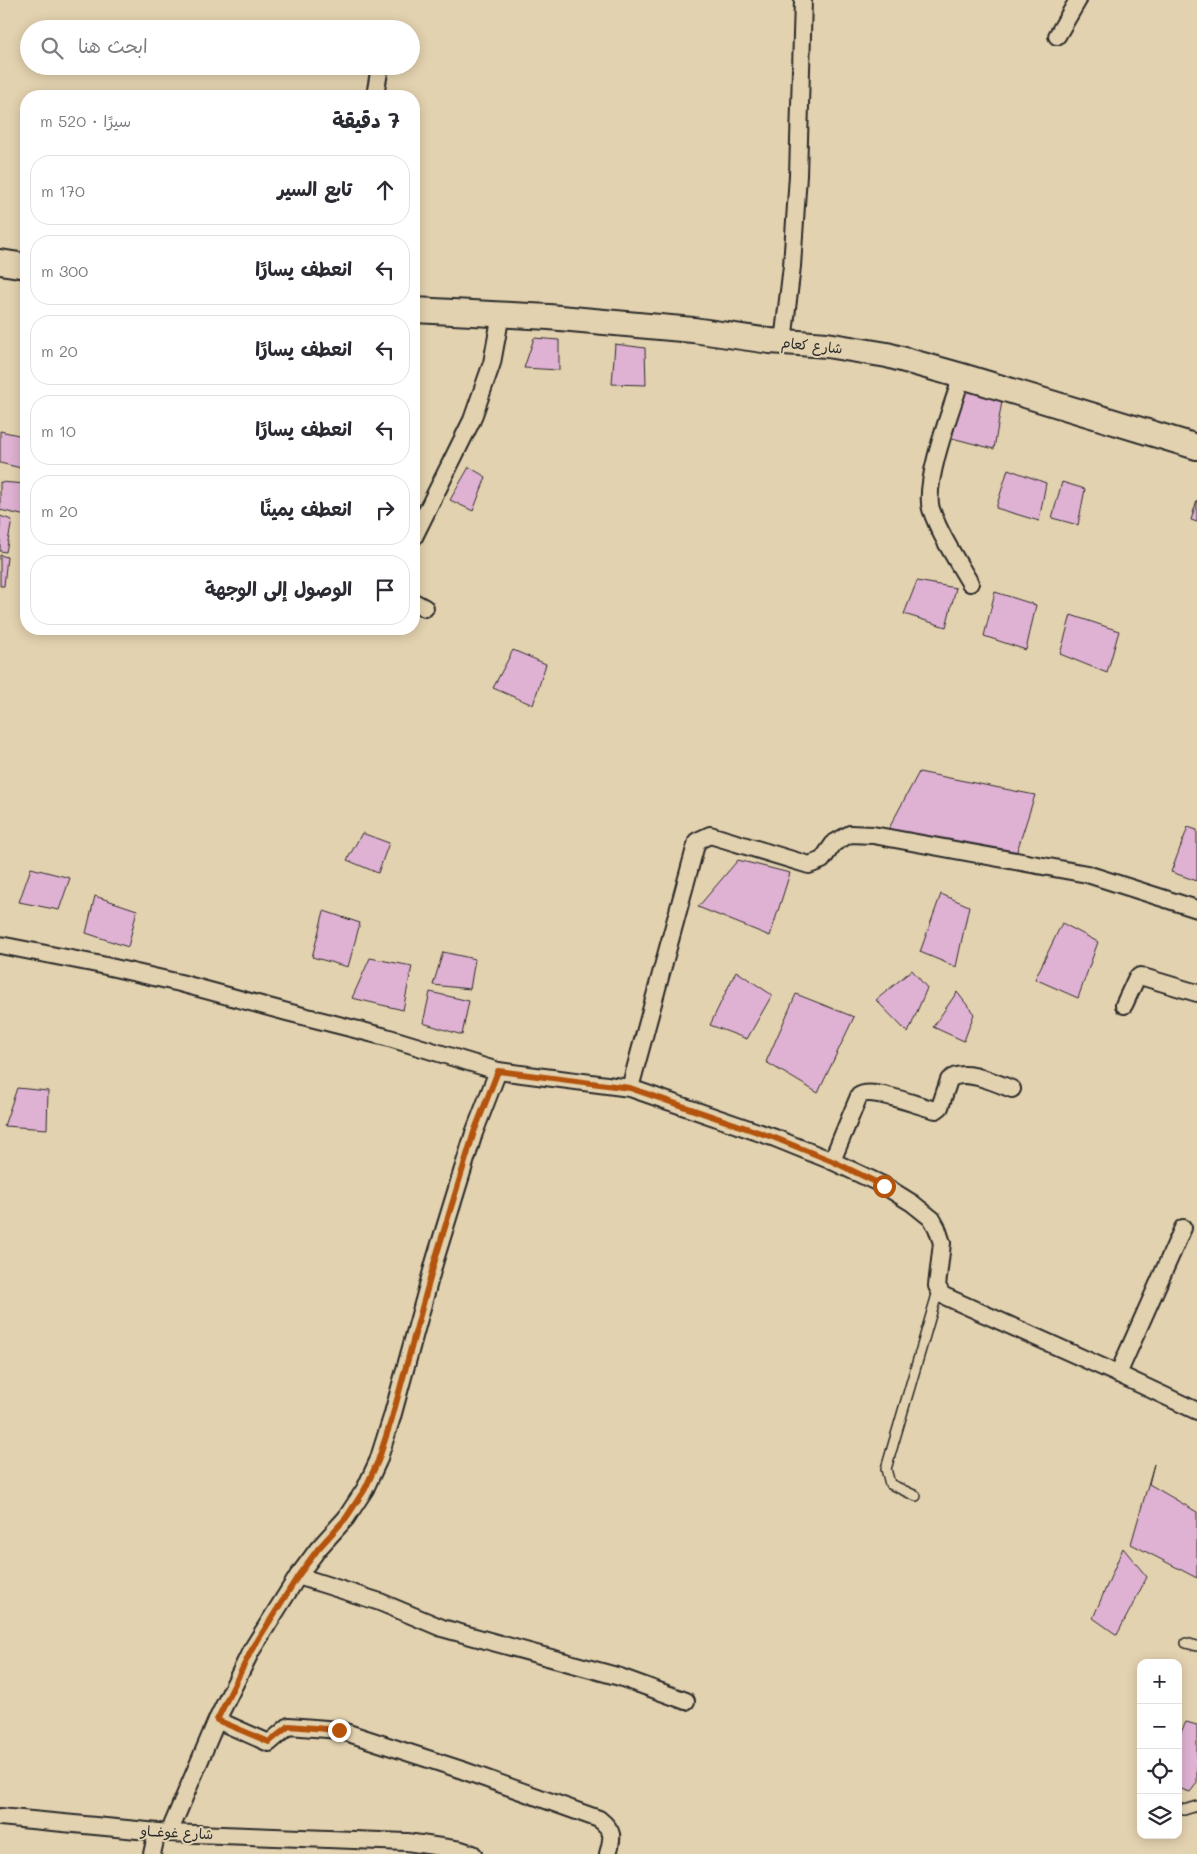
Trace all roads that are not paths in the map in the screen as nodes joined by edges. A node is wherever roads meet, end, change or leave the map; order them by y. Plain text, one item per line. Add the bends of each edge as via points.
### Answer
1 (804, 0) edge
2 (1078, 0) edge
3 (1057, 36) dead end
4 (378, 75) edge
5 (376, 90) edge
6 (0, 262) edge
7 (20, 265) edge
8 (420, 310) edge
9 (501, 314) junction
10 (783, 342) junction
11 (962, 376) junction
12 (1197, 447) edge
13 (420, 525) edge
14 (970, 583) dead end
15 (1197, 909) edge
16 (0, 946) edge
17 (1197, 993) edge
18 (1124, 1005) dead end
19 (498, 1071) junction
20 (630, 1088) junction
21 (1012, 1089) dead end
22 (832, 1161) junction
23 (1183, 1228) dead end
24 (938, 1291) junction
25 (1118, 1374) junction
26 (1197, 1411) edge
27 (916, 1496) dead end
28 (298, 1576) junction
29 (1186, 1643) dead end
30 (1197, 1646) edge
31 (686, 1701) dead end
32 (217, 1720) junction
33 (1197, 1806) edge
34 (1182, 1809) edge
35 (0, 1817) edge
36 (163, 1833) junction
37 (152, 1854) edge
38 (473, 1854) edge
39 (608, 1854) edge

1 - 10 street via 798,175
2 - 3 street
4 - 5 street
6 - 7 street
8 - 9 street, شارع كعام
9 - 10 street, شارع كعام via 693,330
9 - 13 street via 492,363 472,420
10 - 11 street, شارع كعام via 887,355
11 - 12 street, شارع كعام
11 - 14 street via 930,480 931,507 942,535
15 - 20 street via 1087,874 874,834 850,834 834,843 822,860 809,865 710,835 697,841
16 - 19 street via 180,983 386,1037
17 - 18 street via 1140,976 1136,978
19 - 20 street
19 - 28 street via 474,1132 378,1461 346,1518
20 - 22 street
21 - 22 street via 976,1076 956,1076 949,1080 936,1110 868,1092 863,1094 859,1096
22 - 24 street via 884,1186 932,1219 942,1242
23 - 25 street
24 - 25 street via 947,1298
24 - 27 lane via 886,1469 890,1484
25 - 26 street
28 - 31 street via 380,1602 442,1628 620,1677
28 - 32 street via 251,1651
29 - 30 lane
32 - 36 street
32 - 39 street via 269,1742 289,1726 339,1730 462,1770 599,1818 612,1837
33 - 34 lane
35 - 36 street, شارع غوغــاو
36 - 37 street
36 - 38 street, شارع غوغــاو via 407,1842

